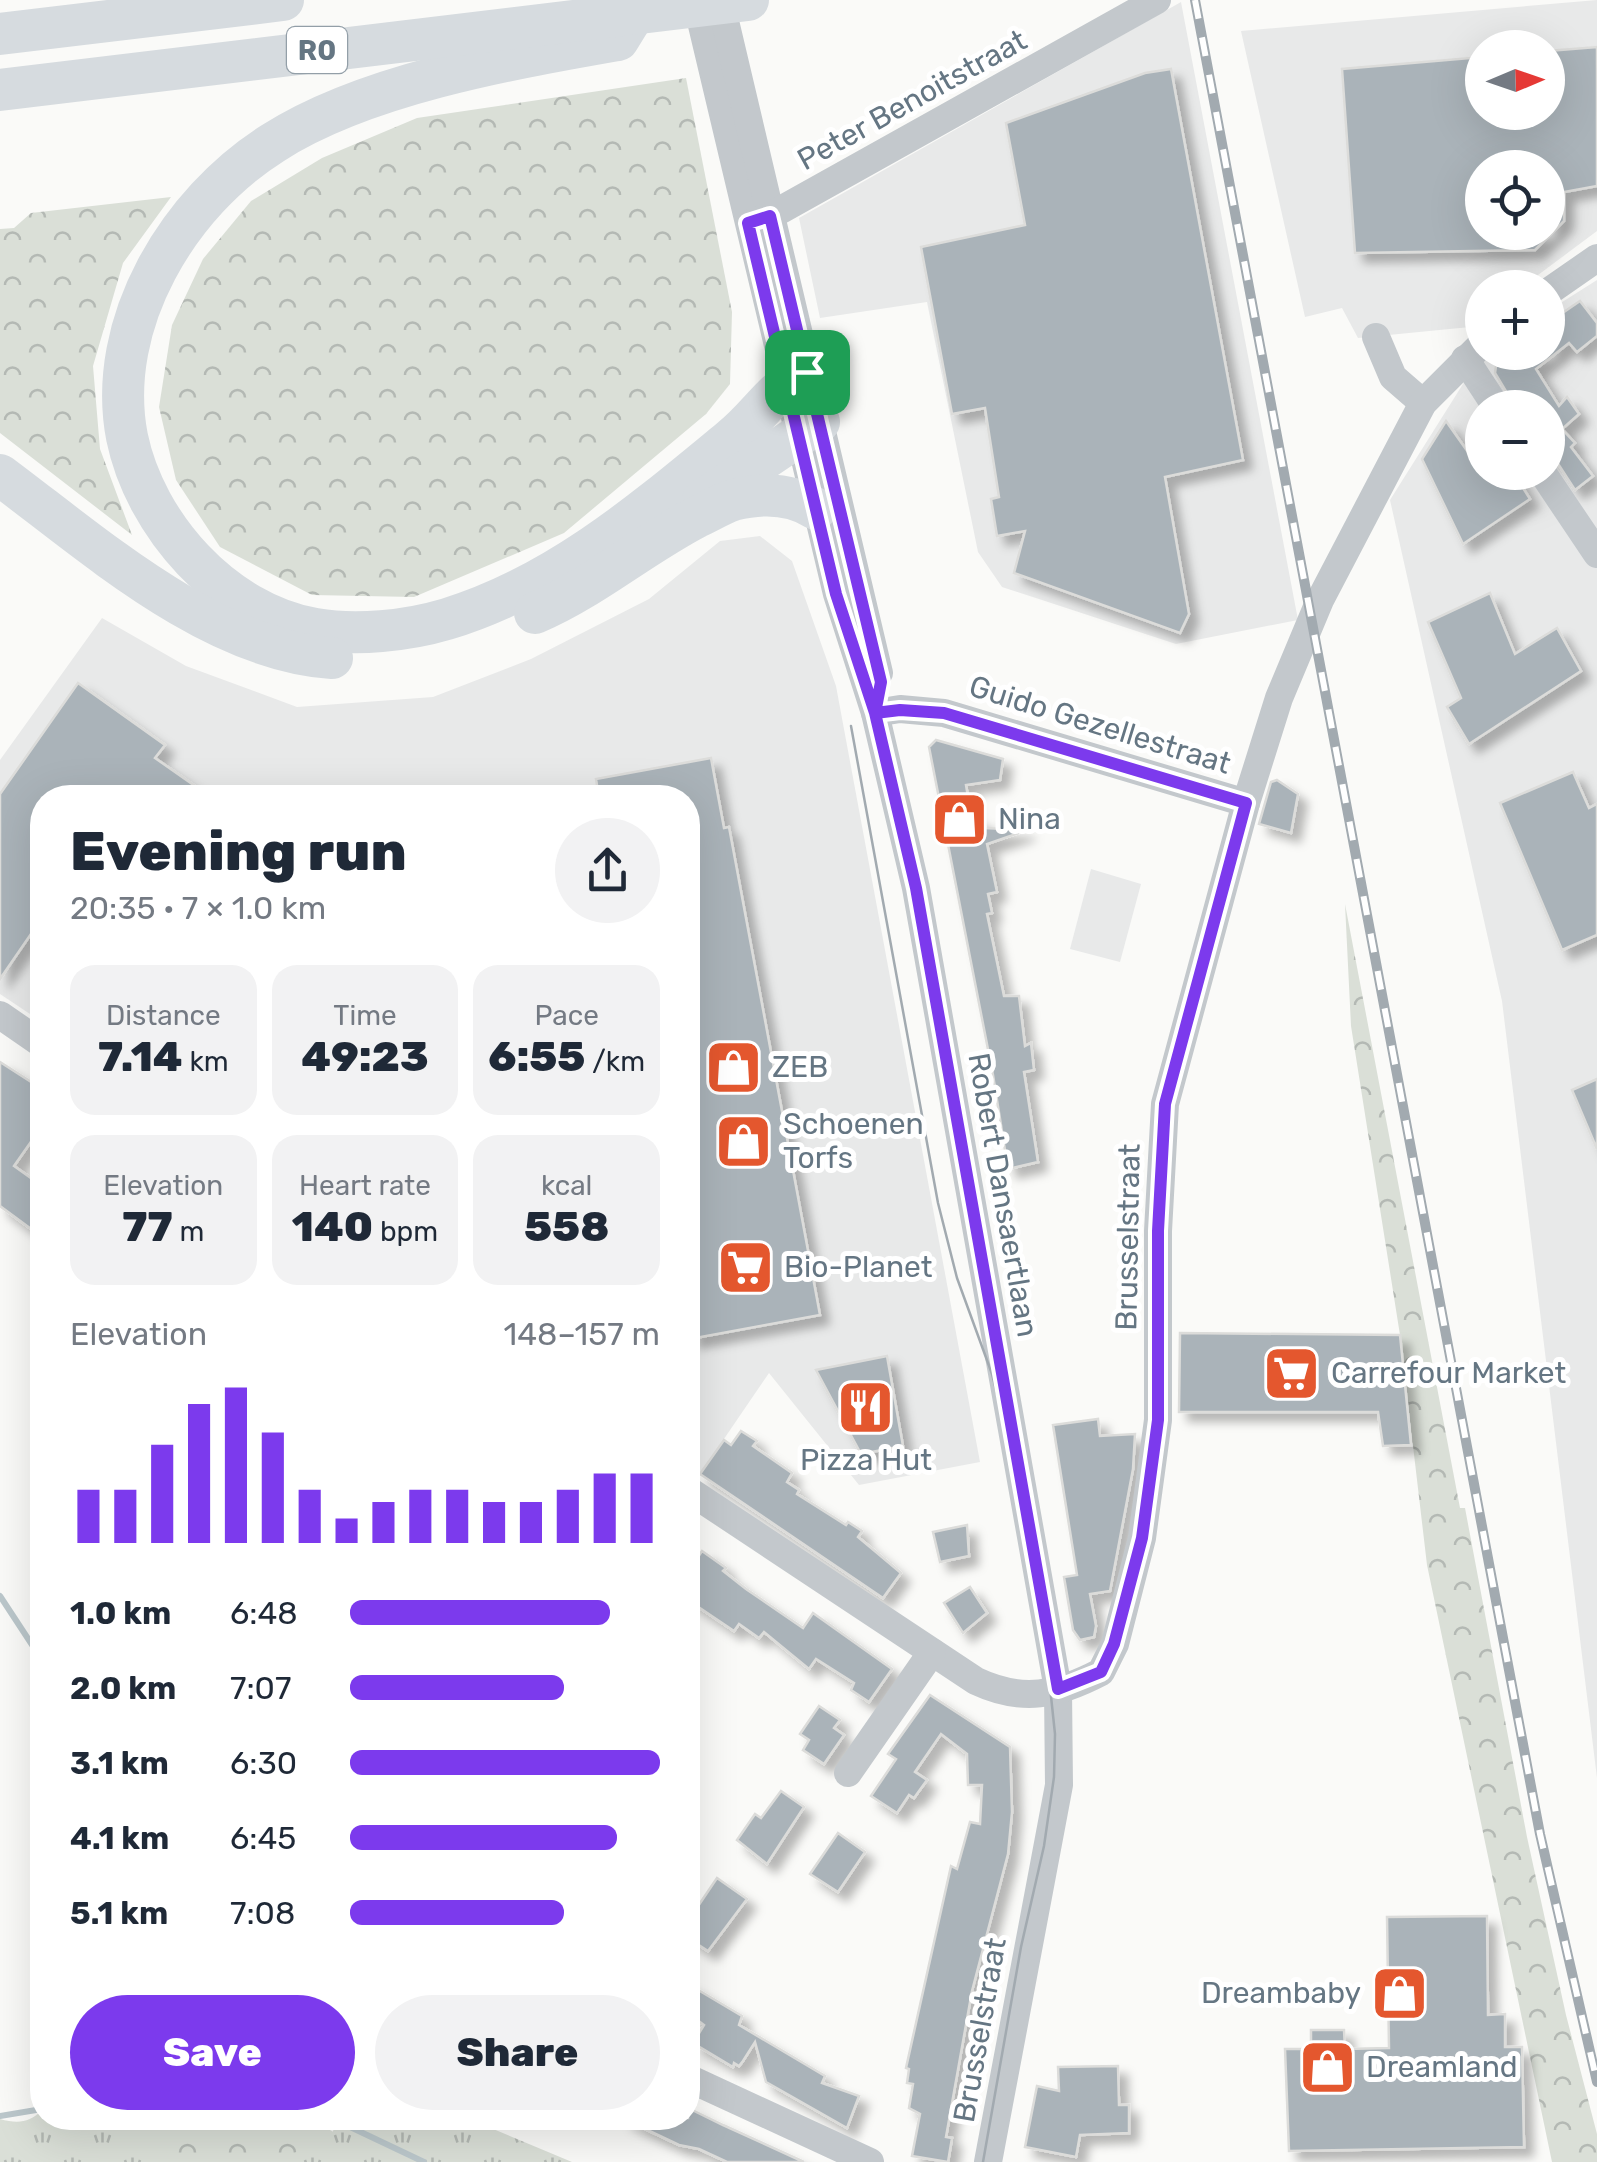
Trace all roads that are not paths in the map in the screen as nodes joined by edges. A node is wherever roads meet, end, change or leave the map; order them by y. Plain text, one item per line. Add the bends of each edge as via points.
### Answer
1 (283, 0) edge
2 (696, 0) edge
3 (720, 0) edge
4 (748, 0) edge
5 (1157, 0) edge
6 (634, 14) junction
7 (0, 34) edge
8 (0, 90) edge
9 (759, 220) junction
10 (1597, 258) edge
11 (1565, 280) edge
12 (1376, 338) dead end
13 (1465, 361) edge
14 (797, 378) junction
15 (1423, 403) junction
16 (809, 428) junction
17 (0, 475) edge
18 (1554, 490) edge
19 (816, 508) junction
20 (677, 528) junction
21 (1597, 554) edge
22 (875, 713) junction
23 (1246, 803) junction
24 (0, 1014) edge
25 (30, 1035) edge
26 (700, 1498) edge
27 (932, 1652) junction
28 (1058, 1689) junction
29 (848, 1773) dead end
30 (700, 2084) edge
31 (870, 2162) edge
32 (988, 2162) edge

1 - 7 highway, R0
2 - 9 street, Robert Dansaertlaan
3 - 9 street, Robert Dansaertlaan
4 - 6 highway, R0
5 - 9 street, Peter Benoitstraat
6 - 8 highway, R0
6 - 14 highway via 618,40 530,55 366,98 271,144 231,175 174,240 130,336 127,436 141,480 165,526 196,563 266,612 312,629 407,627 498,600 584,552 736,435
9 - 14 street, Robert Dansaertlaan
10 - 11 street
12 - 15 street via 1393,377
13 - 15 street, Brusselstraat
14 - 16 street, Robert Dansaertlaan
15 - 23 street, Brusselstraat via 1311,618
16 - 19 street, Robert Dansaertlaan
16 - 20 highway via 702,501
16 - 22 street, Robert Dansaertlaan via 881,682
17 - 20 highway via 206,621 309,656 360,660 410,655 488,633 552,606
18 - 21 street
19 - 20 highway via 772,495 730,501
19 - 22 street, Robert Dansaertlaan
22 - 23 street, Guido Gezellestraat via 944,713
22 - 28 street, Robert Dansaertlaan via 916,888
23 - 28 street, Brusselstraat via 1165,1104 1158,1420 1142,1538 1101,1672
24 - 25 street
26 - 27 street
27 - 28 street via 1001,1692
27 - 29 street
28 - 32 street, Brusselstraat via 1060,1785
30 - 31 street

